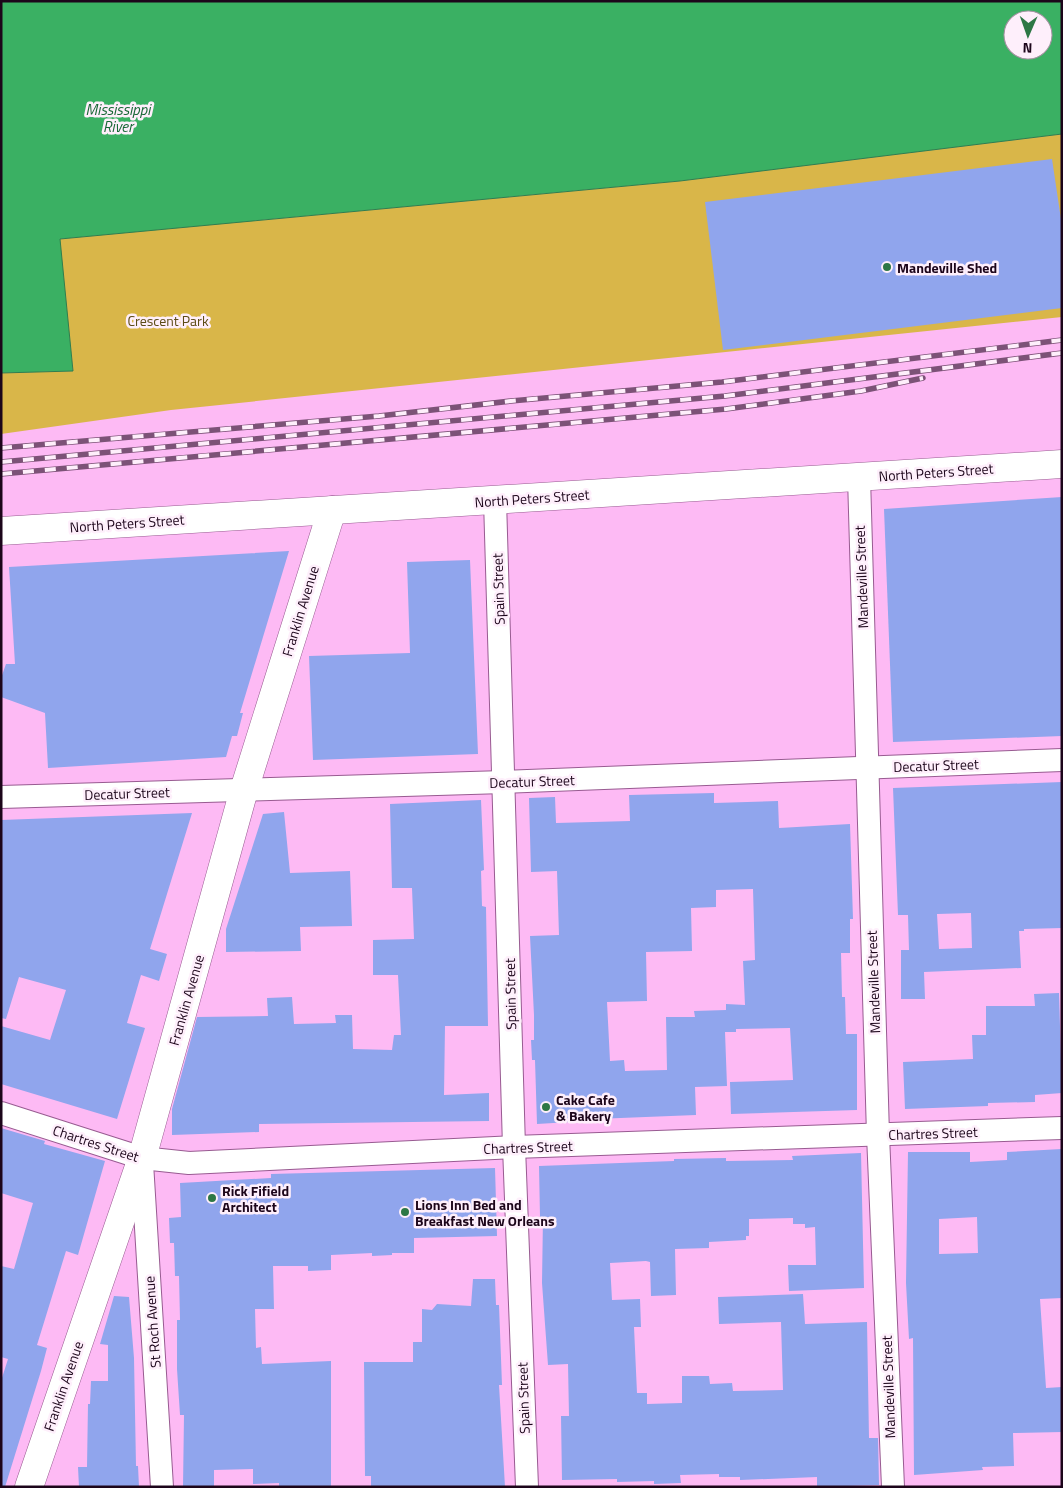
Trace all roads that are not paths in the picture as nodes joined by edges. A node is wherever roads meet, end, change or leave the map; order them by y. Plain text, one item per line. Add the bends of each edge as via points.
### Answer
1 (1062, 464) edge
2 (859, 477) junction
3 (495, 500) junction
4 (332, 510) junction
5 (1, 531) edge
6 (1062, 760) edge
7 (867, 768) junction
8 (504, 782) junction
9 (244, 790) junction
10 (1, 797) edge
11 (1, 1113) edge
12 (1062, 1128) edge
13 (878, 1135) junction
14 (514, 1147) junction
15 (142, 1158) junction
16 (29, 1487) edge
17 (162, 1487) edge
18 (526, 1487) edge
19 (893, 1487) edge

1 - 2 street, North Peters Street
2 - 3 street, North Peters Street
2 - 7 street, Mandeville Street
3 - 4 street, North Peters Street
3 - 8 street, Spain Street
4 - 5 street, North Peters Street
4 - 9 street, Franklin Avenue
6 - 7 street, Decatur Street
7 - 8 street, Decatur Street
7 - 13 street, Mandeville Street
8 - 9 street, Decatur Street
8 - 14 street, Spain Street
9 - 10 street, Decatur Street
9 - 15 street, Franklin Avenue
11 - 15 street, Chartres Street
12 - 13 street, Chartres Street
13 - 14 street, Chartres Street
13 - 19 street, Mandeville Street
14 - 15 street, Chartres Street via 189,1163
14 - 18 street, Spain Street
15 - 16 street, Franklin Avenue
15 - 17 street, St Roch Avenue

